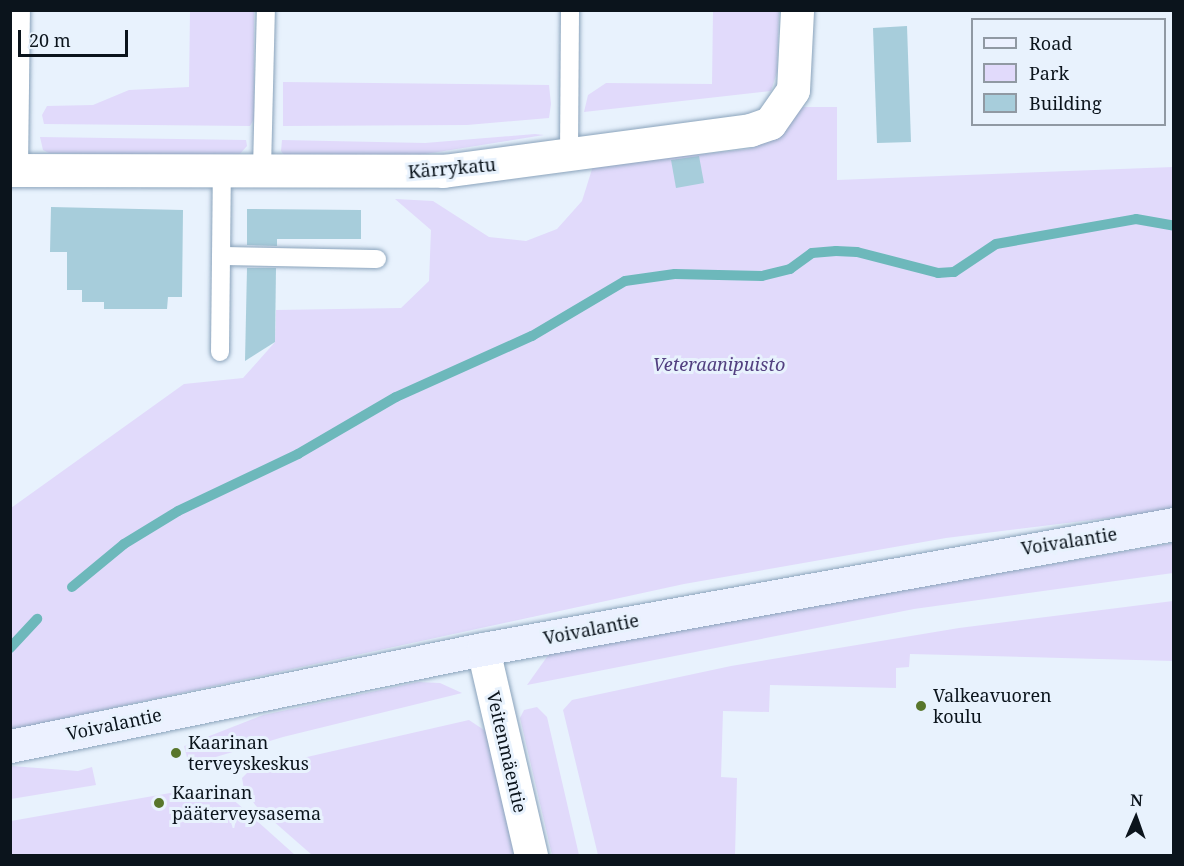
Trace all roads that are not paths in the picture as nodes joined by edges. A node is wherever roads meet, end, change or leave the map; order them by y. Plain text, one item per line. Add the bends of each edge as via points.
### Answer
1 (21, 10) edge
2 (266, 10) edge
3 (570, 10) edge
4 (797, 10) edge
5 (568, 154) junction
6 (15, 169) edge
7 (262, 169) junction
8 (222, 170) junction
9 (221, 256) junction
10 (377, 259) dead end
11 (220, 352) dead end
12 (1173, 524) edge
13 (483, 649) junction
14 (10, 746) edge
15 (531, 855) edge

1 - 6 lane
2 - 7 lane
3 - 5 lane
4 - 5 street, Kärrykatu via 793,90 770,123 750,130
5 - 7 street, Kärrykatu via 443,171
6 - 8 street, Kärrykatu
7 - 8 street, Kärrykatu
8 - 9 lane
9 - 10 lane
9 - 11 lane
12 - 13 street, Voivalantie
13 - 14 street, Voivalantie
13 - 15 street, Veitenmäentie

